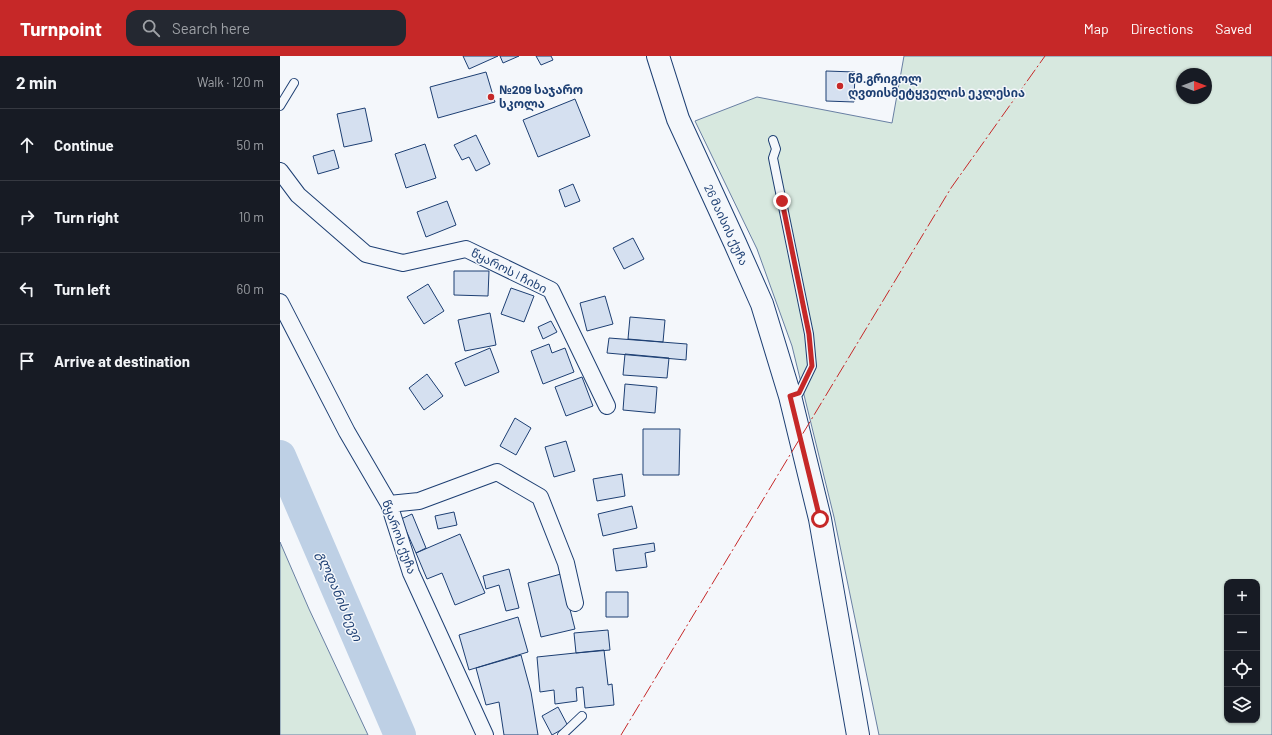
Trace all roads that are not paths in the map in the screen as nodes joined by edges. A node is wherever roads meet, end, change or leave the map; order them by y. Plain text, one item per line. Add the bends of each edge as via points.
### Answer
1 (658, 56) edge
2 (294, 83) dead end
3 (280, 106) edge
4 (773, 140) dead end
5 (280, 171) edge
6 (280, 302) edge
7 (790, 396) junction
8 (607, 406) dead end
9 (389, 504) junction
10 (575, 603) dead end
11 (582, 716) dead end
12 (485, 735) edge
13 (562, 735) edge
14 (858, 735) edge

1 - 7 main road, 26 მაისის ქუჩა via 678,119 762,304
2 - 3 lane
4 - 7 lane via 776,149 773,158 809,334 812,366 799,393
5 - 8 street, წყაროს I ჩიხი via 298,195 366,254 403,263 466,249 550,290
6 - 9 street, წყაროს ქუჩა via 347,432
7 - 14 main road, 26 მაისის ქუჩა via 820,519
9 - 10 street via 419,501 497,472 540,497 566,563
9 - 12 street, წყაროს ქუჩა via 411,573
11 - 13 lane

